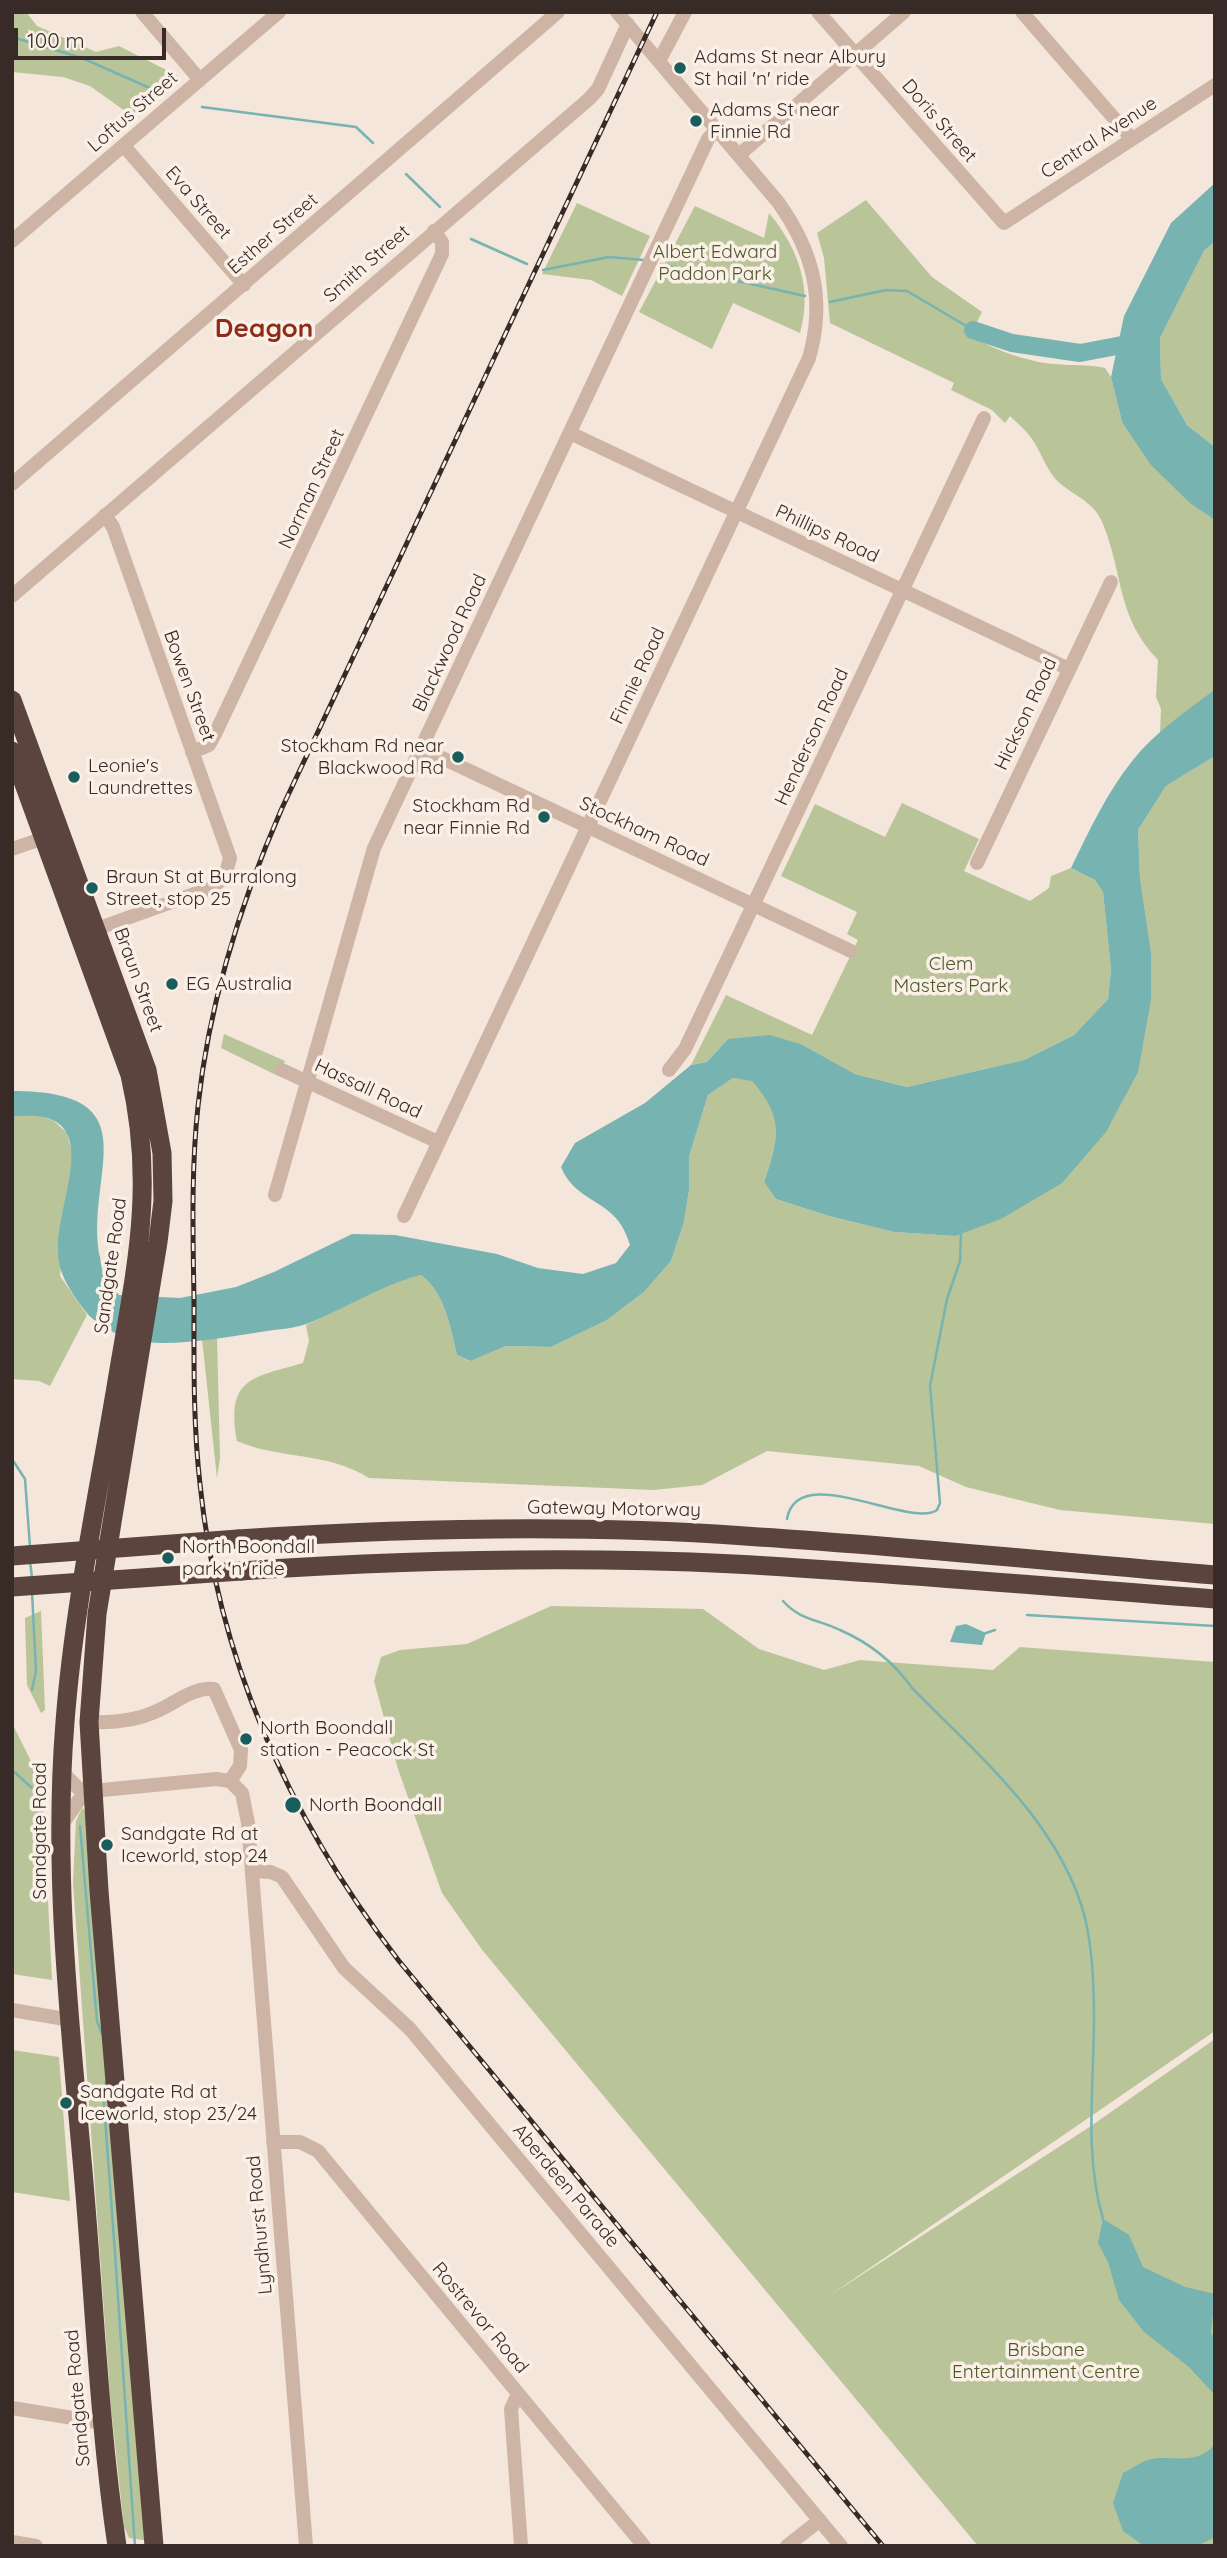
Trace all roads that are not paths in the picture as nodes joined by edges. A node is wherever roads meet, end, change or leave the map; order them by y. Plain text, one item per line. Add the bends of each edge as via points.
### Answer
1 (142, 12) edge
2 (279, 12) edge
3 (558, 12) edge
4 (617, 12) edge
5 (685, 12) edge
6 (818, 12) edge
7 (904, 12) edge
8 (1021, 12) edge
9 (628, 24) junction
10 (855, 54) junction
11 (659, 61) junction
12 (200, 80) junction
13 (1215, 85) edge
14 (717, 129) junction
15 (1132, 139) junction
16 (124, 146) junction
17 (739, 155) junction
18 (1004, 223) joint
19 (434, 231) junction
20 (12, 241) edge
21 (244, 285) junction
22 (984, 418) dead end
23 (570, 433) junction
24 (12, 484) edge
25 (737, 512) junction
26 (105, 515) junction
27 (1111, 582) dead end
28 (903, 591) junction
29 (12, 596) edge
30 (1069, 669) junction
31 (12, 700) edge
32 (421, 748) junction
33 (12, 751) edge
34 (192, 752) junction
35 (588, 827) junction
36 (44, 838) junction
37 (12, 849) edge
38 (977, 863) dead end
39 (754, 905) junction
40 (87, 933) junction
41 (851, 951) dead end
42 (282, 1070) dead end
43 (669, 1070) dead end
44 (306, 1081) junction
45 (149, 1120) joint
46 (438, 1142) junction
47 (275, 1195) dead end
48 (404, 1216) dead end
49 (130, 1356) junction
50 (12, 1556) edge
51 (1215, 1575) edge
52 (12, 1587) edge
53 (1215, 1599) edge
54 (89, 1722) junction
55 (62, 1772) junction
56 (230, 1781) junction
57 (92, 1791) junction
58 (60, 1826) junction
59 (252, 1871) junction
60 (12, 2010) edge
61 (71, 2020) junction
62 (273, 2142) junction
63 (518, 2394) junction
64 (12, 2408) edge
65 (103, 2423) junction
66 (820, 2520) junction
67 (12, 2542) edge
68 (36, 2546) edge
69 (117, 2546) edge
70 (154, 2546) edge
71 (306, 2546) edge
72 (521, 2546) edge
73 (644, 2546) edge
74 (787, 2546) edge
75 (841, 2546) edge

1 - 12 street
2 - 12 street, Loftus Street
3 - 21 street, Esther Street
4 - 9 street, Finnie Road
5 - 11 street
6 - 10 street, Doris Street
7 - 10 street
8 - 15 street
9 - 11 street, Finnie Road
9 - 19 street, Smith Street via 589,99
10 - 17 street
10 - 18 street, Doris Street
11 - 14 street, Finnie Road
12 - 16 street, Loftus Street
13 - 15 street, Central Avenue
14 - 17 street, Finnie Road
14 - 23 street, Blackwood Road via 708,139
15 - 18 street, Central Avenue
16 - 20 street, Loftus Street
16 - 21 street, Eva Street
17 - 25 street, Finnie Road via 800,235 814,271 817,310 809,358
19 - 26 street, Smith Street
19 - 34 street, Norman Street via 442,242 442,254 398,351 215,734 209,745
21 - 24 street, Esther Street
22 - 28 street, Henderson Road
23 - 25 street, Phillips Road
23 - 32 street, Blackwood Road
25 - 28 street, Phillips Road
25 - 35 street, Finnie Road
26 - 29 street, Smith Street
26 - 34 street, Bowen Street
27 - 30 street, Hickson Road
28 - 30 street, Phillips Road
28 - 39 street, Henderson Road
30 - 38 street, Hickson Road
31 - 40 highway, Braun Street
32 - 35 street, Stockham Road
32 - 44 street, Blackwood Road via 374,848
33 - 36 highway, Braun Street
34 - 40 street, Bowen Street via 229,849 228,872 211,888
35 - 39 street, Stockham Road
35 - 46 street, Finnie Road
36 - 37 street
36 - 40 highway, Braun Street
39 - 41 street, Stockham Road
39 - 43 street, Henderson Road via 685,1049
40 - 45 highway, Braun Street via 130,1075
42 - 44 street, Hassall Road
44 - 46 street, Hassall Road
44 - 47 street, Blackwood Road
45 - 49 highway, Sandgate Road via 163,1201
46 - 48 street, Finnie Road
49 - 54 highway, Sandgate Road via 97,1614
49 - 55 highway, Sandgate Road via 74,1643
50 - 51 highway, Gateway Motorway, bridge via 449,1529 616,1530 745,1535
52 - 53 highway, bridge via 420,1560 609,1560 734,1564
54 - 56 street via 129,1720 187,1695 214,1689 241,1750 240,1766
54 - 57 highway, Sandgate Road
55 - 57 street via 78,1788
55 - 58 highway, Sandgate Road
56 - 57 street
56 - 59 street, Lyndhurst Road via 242,1793 246,1807
57 - 58 street via 79,1800
57 - 70 highway, Sandgate Road
58 - 61 highway, Sandgate Road
59 - 62 street, Lyndhurst Road
59 - 66 street, Aberdeen Parade via 282,1877 344,1968 410,2029
60 - 61 street
61 - 65 highway, Sandgate Road
62 - 63 street, Rostrevor Road via 300,2141 318,2151
62 - 71 street, Lyndhurst Road
63 - 72 street via 511,2419
63 - 73 street, Rostrevor Road
64 - 65 street
65 - 69 highway, Sandgate Road
66 - 74 street
66 - 75 street, Aberdeen Parade
67 - 68 street

